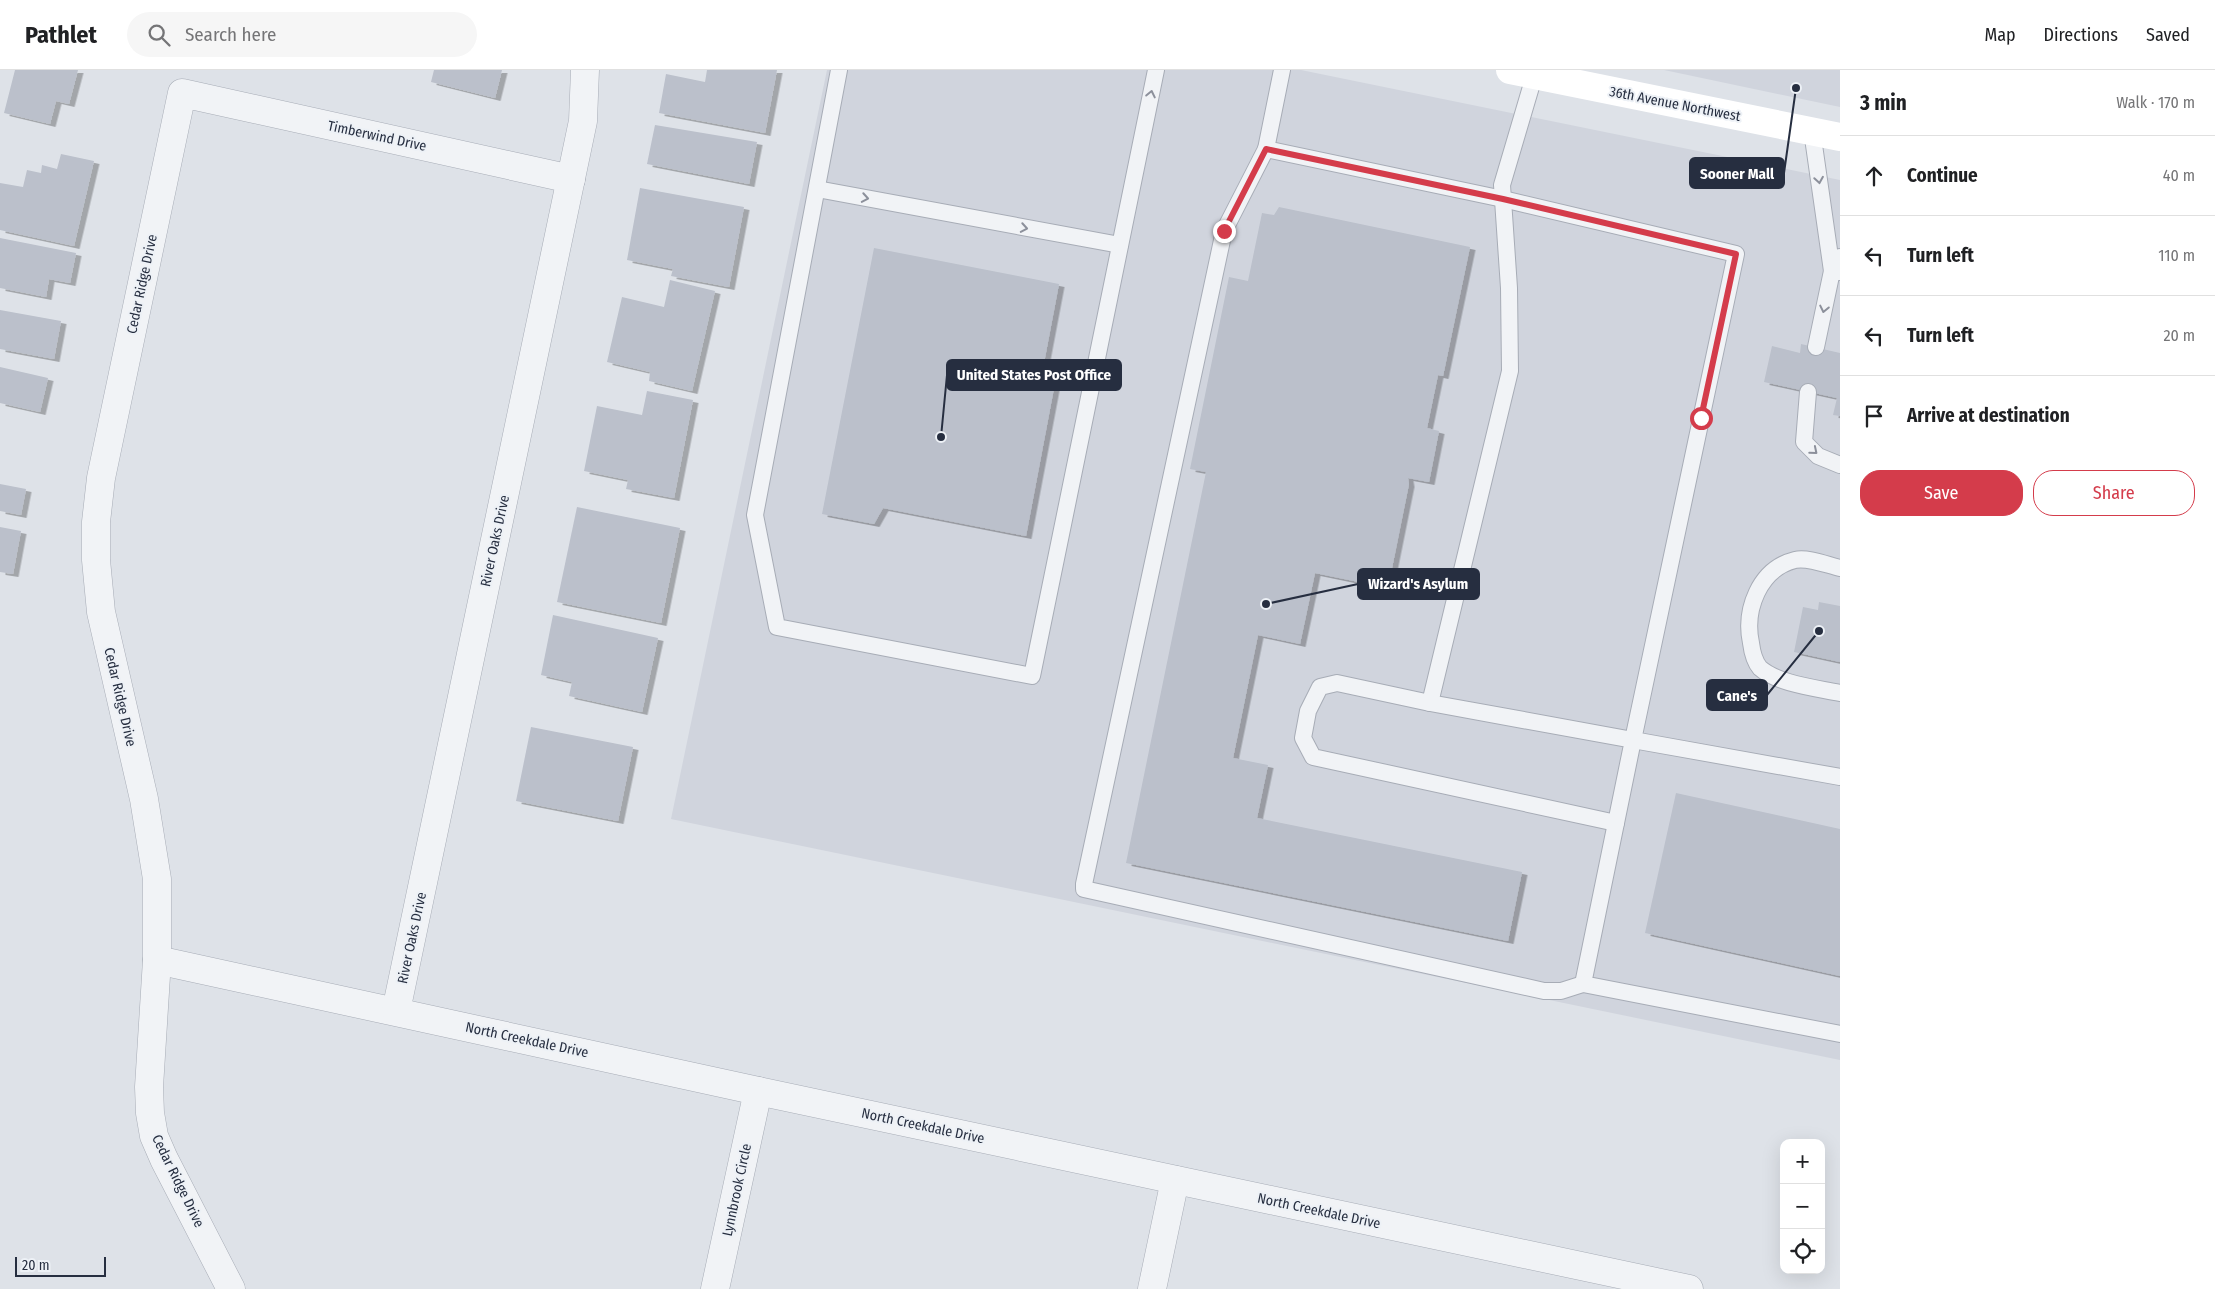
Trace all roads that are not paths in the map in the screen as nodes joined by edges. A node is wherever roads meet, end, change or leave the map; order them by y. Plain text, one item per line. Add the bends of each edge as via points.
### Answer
1 (585, 70) edge
2 (839, 70) edge
3 (1156, 70) edge
4 (1282, 70) edge
5 (1528, 71) edge
6 (182, 93) joint
7 (1812, 132) junction
8 (1840, 137) edge
9 (1266, 149) junction
10 (571, 179) junction
11 (817, 190) junction
12 (1503, 199) junction
13 (1120, 245) junction
14 (1837, 267) edge
15 (1816, 347) dead end
16 (1808, 392) dead end
17 (1840, 465) edge
18 (1840, 568) edge
19 (1840, 693) edge
20 (1430, 703) junction
21 (1633, 740) junction
22 (1840, 777) edge
23 (1616, 823) junction
24 (157, 960) junction
25 (1582, 984) junction
26 (396, 1012) junction
27 (1840, 1034) edge
28 (758, 1091) junction
29 (1175, 1180) junction
30 (1594, 1280) edge
31 (231, 1289) edge
32 (715, 1289) edge
33 (1152, 1289) edge
34 (1689, 1289) edge

1 - 10 street, River Oaks Drive via 583,121
2 - 11 lane
13 -> 3 lane
4 - 9 lane
5 - 7 main road, 36th Avenue Northwest
5 - 12 lane via 1502,185
6 - 10 street, Timberwind Drive
6 - 24 street, Cedar Ridge Drive via 100,478 96,522 101,612 144,799 157,878
7 - 8 main road, 36th Avenue Northwest
7 -> 14 lane
9 - 12 lane
9 - 25 lane via 1224,231 1084,889 1544,991 1561,991
10 - 26 street, River Oaks Drive
11 -> 13 lane
11 - 13 lane via 755,515 777,627 1032,676
12 - 20 lane via 1510,371
12 - 21 lane via 1736,254
14 -> 15 lane
16 -> 17 lane via 1804,442 1818,456
18 - 19 lane via 1800,560 1779,567 1768,574 1753,599 1749,619 1752,652 1758,666 1765,672 1783,680
20 - 21 lane
20 - 23 lane via 1337,683 1320,687 1308,710 1303,738 1312,757
21 - 22 lane
21 - 23 lane
23 - 25 lane
24 - 26 street, North Creekdale Drive
24 - 31 street, Cedar Ridge Drive via 148,1086 154,1136
25 - 27 lane
26 - 28 street, North Creekdale Drive
28 - 29 street, North Creekdale Drive
28 - 32 street, Lynnbrook Circle
29 - 30 street, North Creekdale Drive
29 - 33 street
30 - 34 street, North Creekdale Drive

